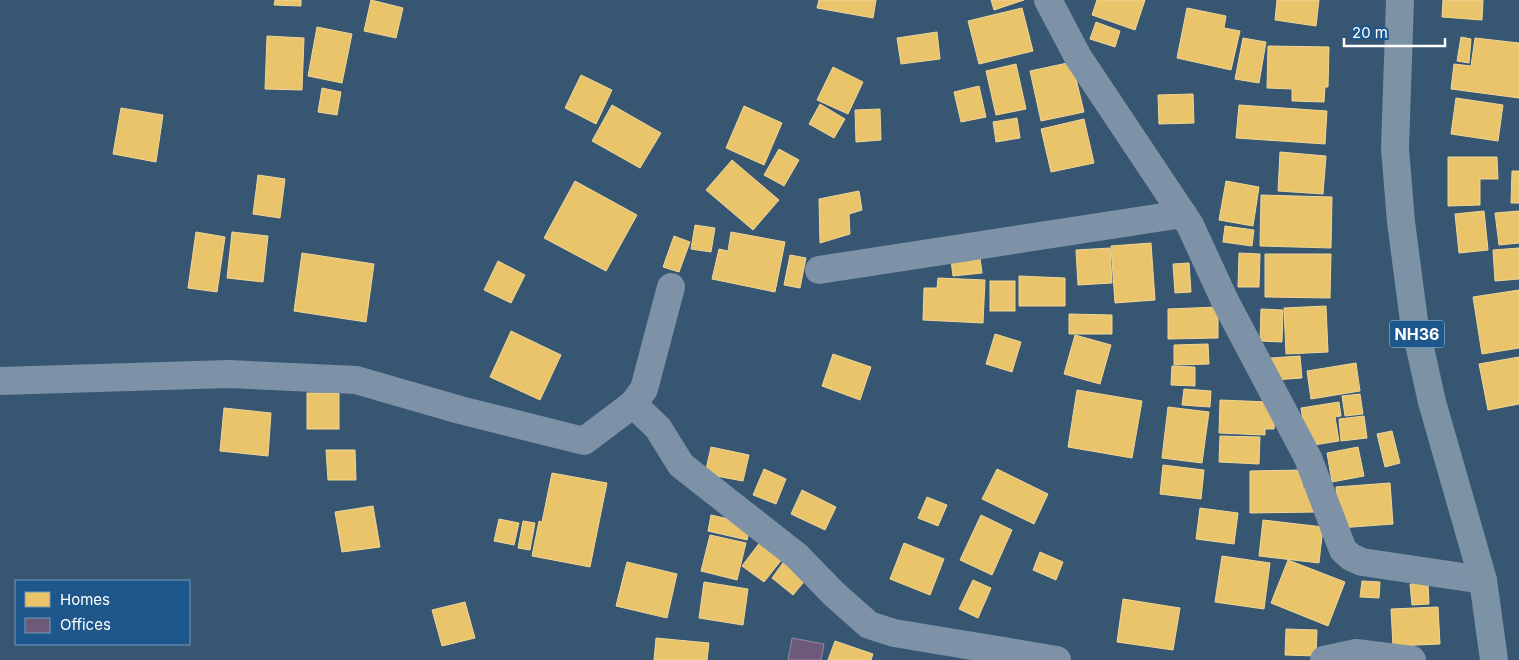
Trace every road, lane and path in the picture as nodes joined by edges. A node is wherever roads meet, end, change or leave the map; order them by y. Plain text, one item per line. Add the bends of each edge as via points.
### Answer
1 (1048, 0) edge
2 (1400, 0) edge
3 (1183, 214) junction
4 (819, 270) dead end
5 (671, 287) dead end
6 (0, 382) edge
7 (633, 404) junction
8 (1483, 580) junction
9 (1354, 656) edge
10 (1057, 660) edge
11 (1324, 660) edge
12 (1412, 660) edge
13 (1494, 660) edge

1 - 3 street via 1078,57
2 - 8 highway, NH36 via 1395,148 1414,321 1432,402
3 - 4 street
3 - 8 street via 1308,458 1343,550 1362,562
5 - 7 street via 644,389
6 - 7 street via 229,374 356,380 460,410 584,440
7 - 10 street via 658,428 681,465 797,556 869,625 894,633
8 - 13 highway, NH36
9 - 11 street
9 - 12 street

